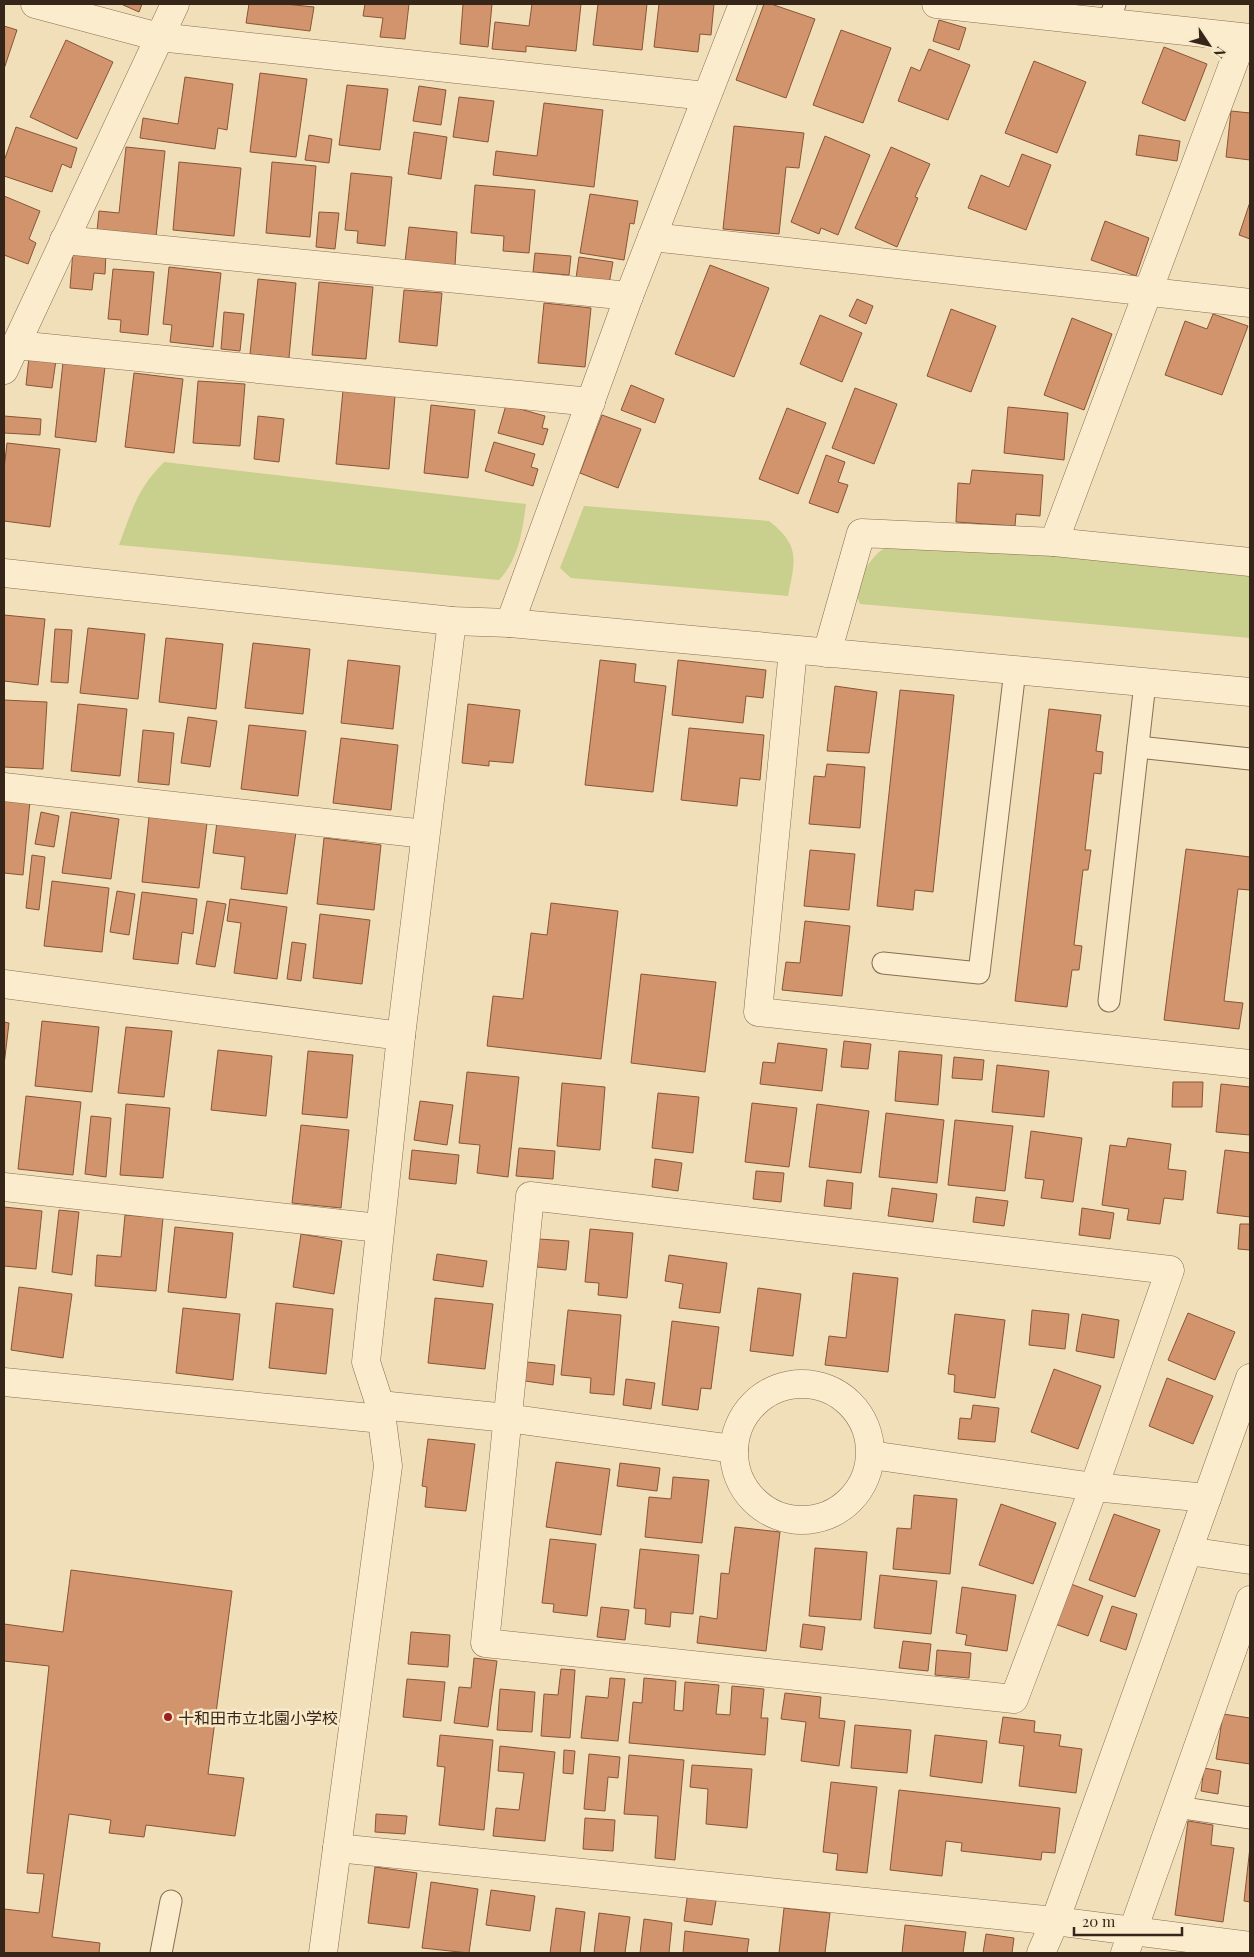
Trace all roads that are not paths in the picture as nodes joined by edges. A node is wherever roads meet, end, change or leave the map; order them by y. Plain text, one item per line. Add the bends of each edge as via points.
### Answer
1 (35, 4) edge
2 (175, 4) edge
3 (743, 4) edge
4 (936, 4) edge
5 (1112, 13) edge
6 (159, 37) junction
7 (1247, 38) edge
8 (706, 96) junction
9 (652, 237) junction
10 (64, 240) junction
11 (1149, 291) junction
12 (629, 296) junction
13 (1250, 303) edge
14 (16, 345) junction
15 (4, 370) edge
16 (590, 402) junction
17 (1054, 542) junction
18 (1250, 562) edge
19 (4, 573) edge
20 (452, 621) junction
21 (510, 623) junction
22 (794, 650) junction
23 (827, 653) junction
24 (1015, 670) junction
25 (1145, 683) junction
26 (1250, 692) edge
27 (1138, 747) junction
28 (1250, 759) edge
29 (4, 786) edge
30 (425, 834) junction
31 (883, 963) dead end
32 (4, 984) edge
33 (1109, 1001) dead end
34 (401, 1036) junction
35 (1250, 1064) edge
36 (4, 1187) edge
37 (379, 1228) junction
38 (1250, 1378) edge
39 (4, 1382) edge
40 (381, 1412) junction
41 (507, 1418) junction
42 (734, 1449) junction
43 (870, 1456) junction
44 (1094, 1487) junction
45 (1207, 1498) junction
46 (1188, 1551) junction
47 (1250, 1560) edge
48 (1250, 1600) edge
49 (1177, 1807) junction
50 (1250, 1818) edge
51 (337, 1848) junction
52 (171, 1901) dead end
53 (1055, 1921) junction
54 (1129, 1943) edge
55 (1250, 1946) edge
56 (160, 1953) edge
57 (322, 1953) edge
58 (1041, 1953) edge

1 - 6 street
2 - 6 street
3 - 8 street
4 - 5 street
5 - 7 street
6 - 8 street
6 - 10 street
7 - 11 street
8 - 9 street
9 - 11 street
9 - 12 street
10 - 12 street
10 - 14 street
11 - 13 street
11 - 17 street
12 - 16 street
14 - 15 street
14 - 16 street
16 - 21 street
17 - 18 street
17 - 23 street via 861,533
19 - 20 street
20 - 21 street
20 - 30 street
21 - 22 street
22 - 23 street
22 - 35 street via 758,1012
23 - 24 street
24 - 25 street
24 - 31 lane via 978,973
25 - 26 street
25 - 27 lane
27 - 28 lane
27 - 33 lane
29 - 30 street
30 - 34 street
32 - 34 street
34 - 37 street
36 - 37 street
37 - 40 street via 366,1362
38 - 45 street
39 - 40 street
40 - 41 street
40 - 51 street via 388,1466
41 - 42 street
41 - 44 street via 484,1643 1014,1699
41 - 44 street via 530,1196 1170,1270
42 - 43 street via 736,1472 747,1493 765,1509 787,1519 810,1520 833,1513 852,1498 865,1479
42 - 43 street via 738,1428 765,1394 785,1385 806,1383 827,1388 856,1409 869,1434
43 - 44 street
44 - 45 street
45 - 46 street
46 - 47 street
46 - 53 street
48 - 49 street
49 - 50 lane
49 - 54 street
51 - 53 street
51 - 57 street
52 - 56 lane
53 - 54 street
53 - 58 street
54 - 55 street

